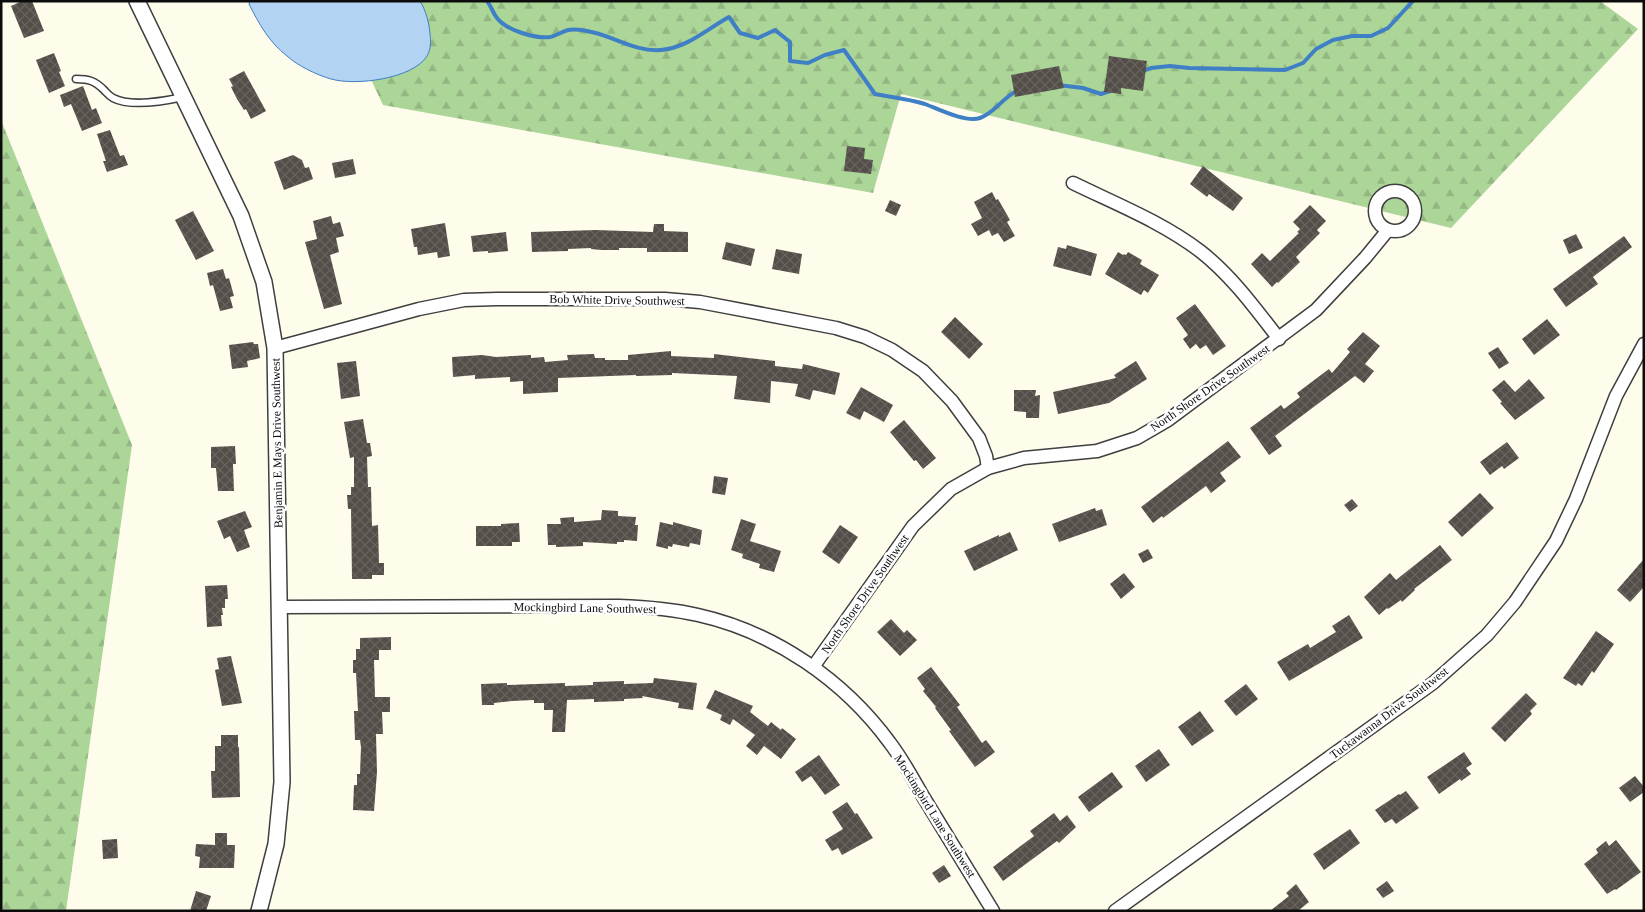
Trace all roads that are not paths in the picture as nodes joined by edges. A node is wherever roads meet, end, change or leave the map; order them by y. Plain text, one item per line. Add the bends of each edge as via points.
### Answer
1 (137, 1) edge
2 (76, 79) dead end
3 (183, 97) junction
4 (1073, 183) dead end
5 (1388, 230) dead end
6 (1279, 339) junction
7 (1644, 344) edge
8 (275, 348) junction
9 (988, 468) junction
10 (280, 608) junction
11 (813, 667) junction
12 (259, 911) edge
13 (993, 911) edge
14 (1115, 911) edge

1 - 3 street, Benjamin E Mays Drive Southwest
2 - 3 lane via 96,82 116,100 149,103
3 - 8 street, Benjamin E Mays Drive Southwest via 241,216 264,282
4 - 6 street via 1161,225 1201,252 1238,287
5 - 6 street, North Shore Drive Southwest via 1316,310
6 - 9 street, North Shore Drive Southwest via 1168,420 1137,438 1097,451 1024,458
7 - 14 street, Tuckawanna Drive Southwest via 1616,396 1556,541 1515,602 1487,634 1433,683
8 - 9 street, Bob White Drive Southwest via 464,300 665,299 700,302 836,328 892,350 923,371 952,401 979,438
8 - 10 street, Benjamin E Mays Drive Southwest
9 - 11 street, North Shore Drive Southwest via 951,489 912,526
10 - 11 street, Mockingbird Lane Southwest via 659,608 699,615 737,627 774,643
10 - 12 street, Benjamin E Mays Drive Southwest via 282,782 276,844
11 - 13 street, Mockingbird Lane Southwest via 853,700 890,743

